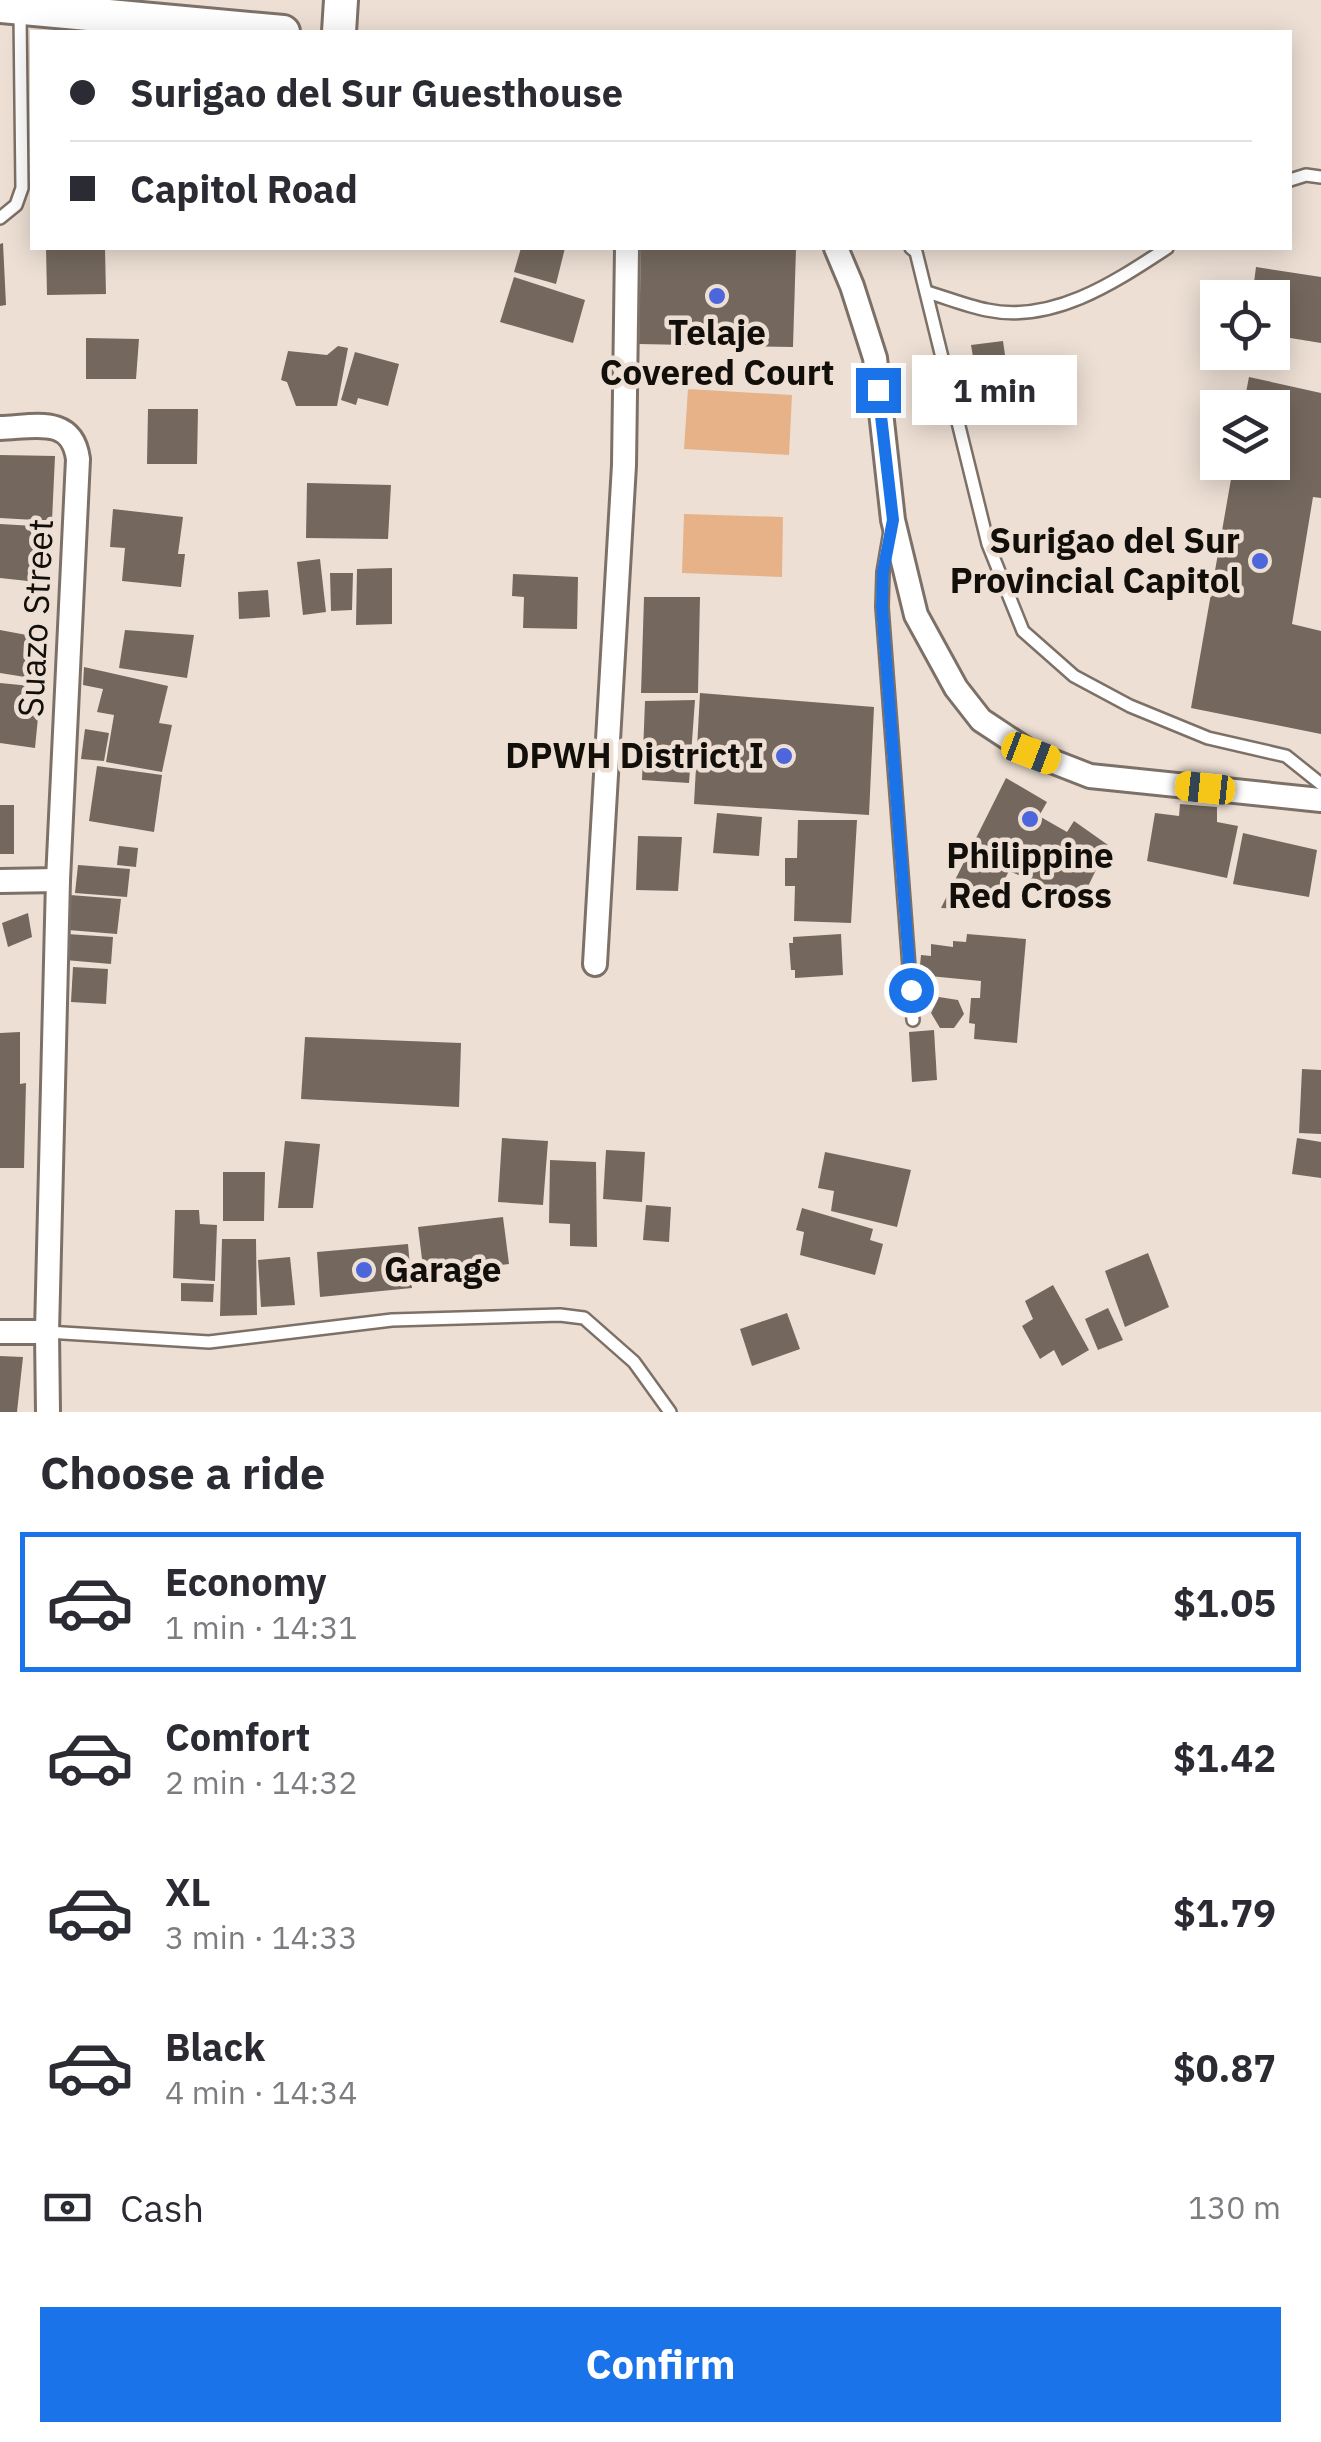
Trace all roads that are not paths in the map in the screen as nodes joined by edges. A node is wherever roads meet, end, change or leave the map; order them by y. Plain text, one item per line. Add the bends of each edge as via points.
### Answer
1 (342, 0) edge
2 (10, 7) edge
3 (261, 30) edge
4 (339, 30) edge
5 (1321, 177) edge
6 (1292, 179) edge
7 (0, 218) edge
8 (627, 250) edge
9 (837, 250) edge
10 (914, 250) edge
11 (1164, 250) edge
12 (927, 292) junction
13 (0, 428) edge
14 (893, 520) junction
15 (1321, 784) edge
16 (1321, 800) edge
17 (58, 880) junction
18 (0, 881) edge
19 (596, 964) dead end
20 (913, 1020) dead end
21 (0, 1332) edge
22 (47, 1332) junction
23 (48, 1412) edge
24 (670, 1412) edge

1 - 4 main road
2 - 3 main road
2 - 7 lane via 22,188 16,205
5 - 6 lane
8 - 19 street via 624,465
9 - 14 street via 874,358
10 - 12 lane
11 - 12 lane via 1088,296 1040,310 990,311
12 - 15 lane via 988,544 1023,631 1074,676 1130,706 1208,738 1286,756
13 - 17 street, Suazo Street via 66,431 78,459
14 - 16 street via 916,615 956,688 981,720 1031,753 1090,776
14 - 20 lane via 882,607
17 - 18 street
17 - 22 street, Suazo Street
21 - 22 street
22 - 23 street, Suazo Street
22 - 24 lane via 209,1342 392,1320 572,1316 584,1318 634,1362

